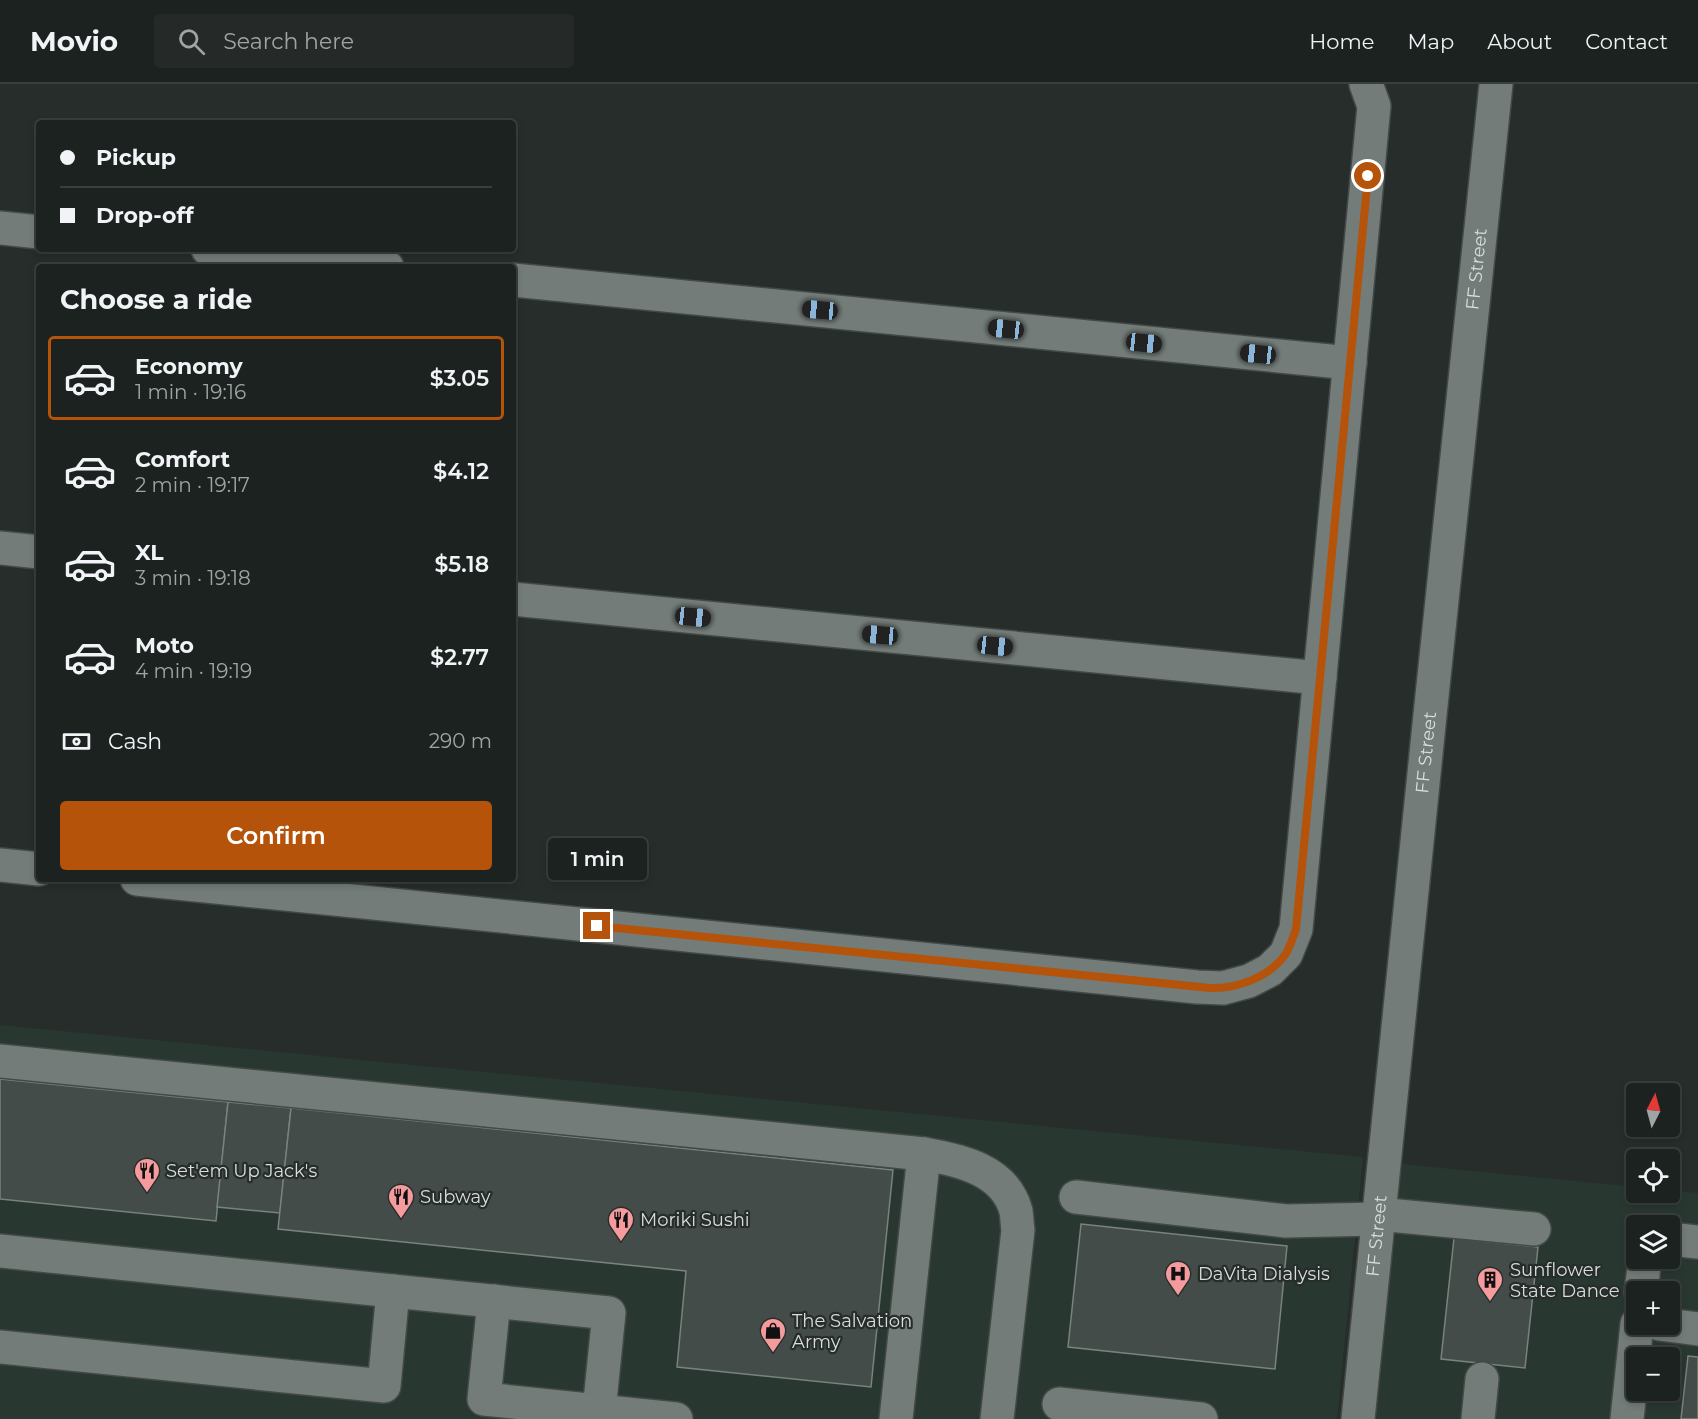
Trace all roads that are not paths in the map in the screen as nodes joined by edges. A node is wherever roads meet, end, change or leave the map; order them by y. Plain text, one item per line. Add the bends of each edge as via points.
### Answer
1 (1366, 84) edge
2 (1496, 84) edge
3 (0, 228) edge
4 (36, 232) edge
5 (238, 252) edge
6 (357, 264) edge
7 (516, 280) edge
8 (1350, 363) junction
9 (0, 549) edge
10 (36, 552) edge
11 (516, 599) edge
12 (1320, 678) junction
13 (0, 865) edge
14 (36, 869) edge
15 (166, 882) edge
16 (0, 1061) edge
17 (924, 1154) junction
18 (1076, 1197) dead end
19 (1378, 1217) junction
20 (1534, 1229) dead end
21 (1680, 1240) edge
22 (1698, 1242) edge
23 (0, 1251) edge
24 (393, 1291) junction
25 (494, 1301) junction
26 (1680, 1327) edge
27 (1698, 1329) edge
28 (1637, 1335) edge
29 (0, 1347) edge
30 (1482, 1379) dead end
31 (1059, 1404) dead end
32 (492, 1410) edge
33 (599, 1411) junction
34 (676, 1419) edge
35 (896, 1419) edge
36 (997, 1419) edge
37 (1194, 1419) edge
38 (1358, 1419) edge
39 (1478, 1419) edge
40 (1627, 1419) edge

1 - 8 street via 1374,106
2 - 19 street, FF Street
3 - 4 street
5 - 6 street
7 - 8 street
8 - 12 street
9 - 10 street
11 - 12 street
12 - 15 street via 1296,929 1286,954 1270,970 1223,988
13 - 14 street
16 - 17 street
17 - 35 street
17 - 36 street via 971,1165 996,1178 1010,1195 1016,1211 1018,1230
18 - 19 street via 1286,1221
19 - 20 street
19 - 38 street, FF Street
21 - 22 street
23 - 24 street
24 - 25 street
24 - 29 street via 384,1386
25 - 32 street
25 - 33 street via 609,1313
26 - 27 street
28 - 40 street
30 - 39 street
31 - 37 street
32 - 33 street
33 - 34 street

